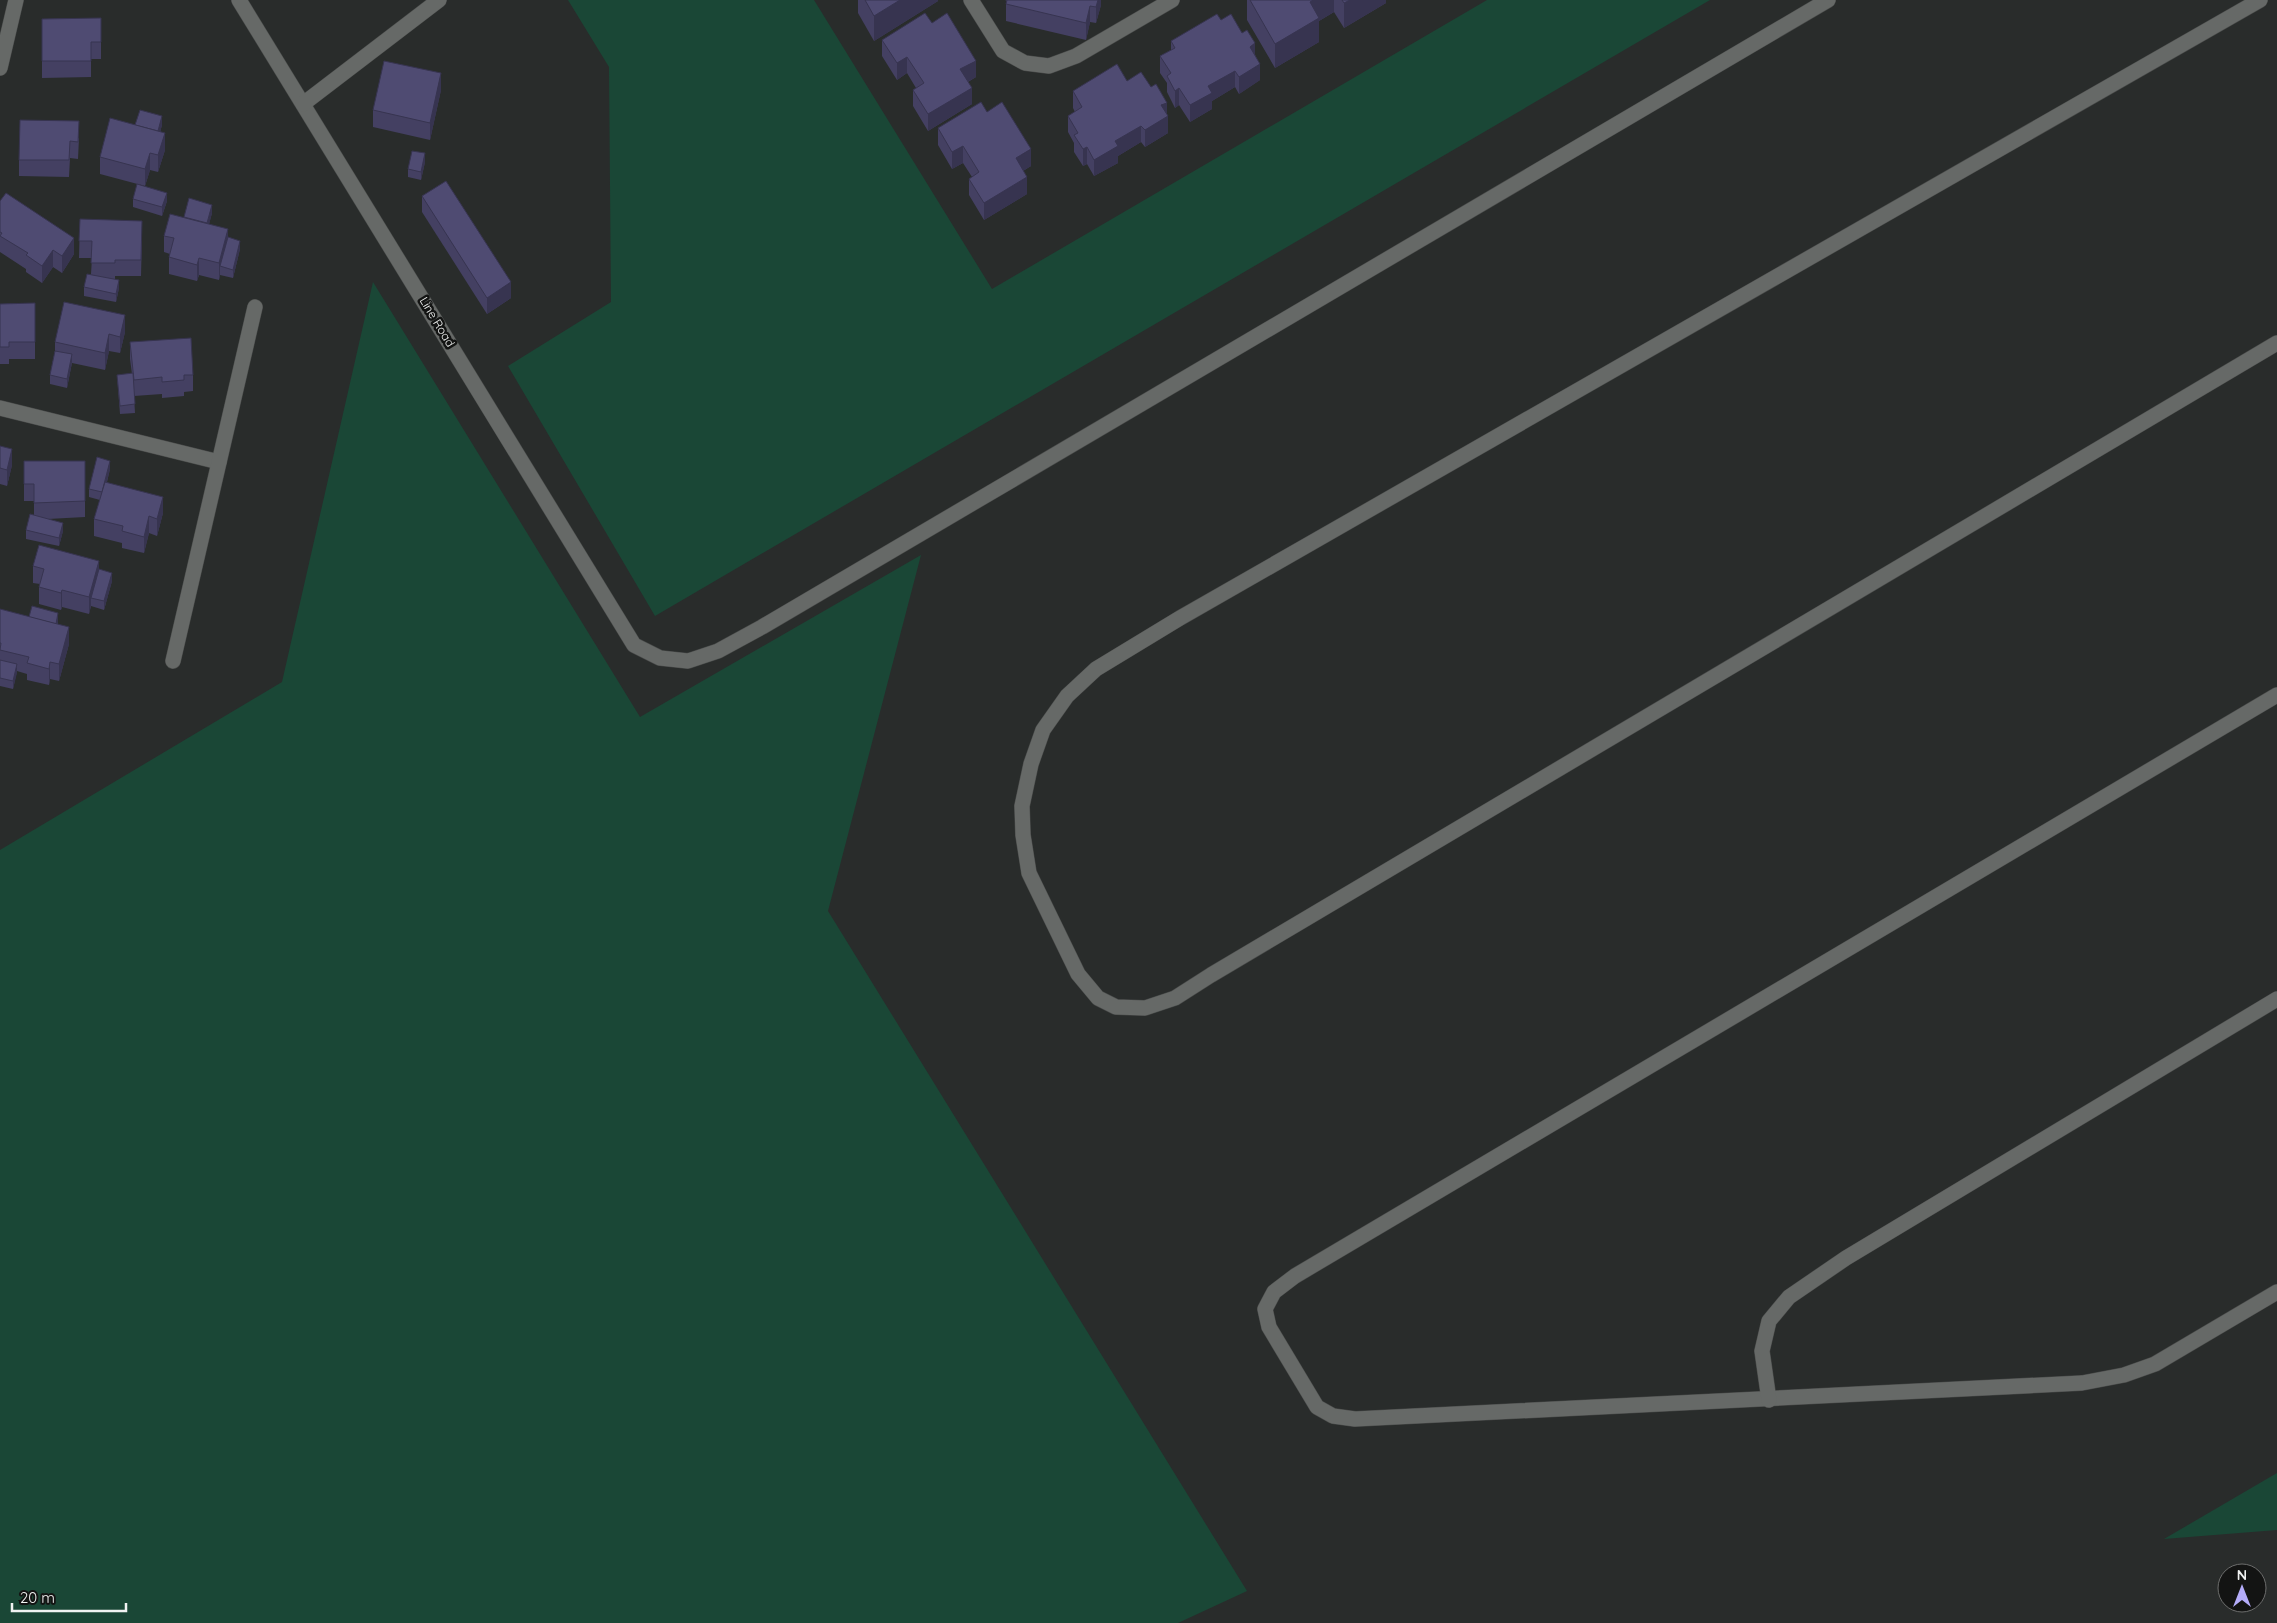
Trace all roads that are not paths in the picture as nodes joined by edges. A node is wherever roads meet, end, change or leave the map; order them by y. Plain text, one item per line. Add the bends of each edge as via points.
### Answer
1 (16, 0) edge
2 (239, 0) edge
3 (439, 0) edge
4 (971, 0) edge
5 (1172, 0) edge
6 (1828, 0) edge
7 (2260, 0) edge
8 (0, 68) edge
9 (303, 104) junction
10 (255, 307) dead end
11 (2277, 343) edge
12 (0, 408) edge
13 (219, 462) junction
14 (173, 661) dead end
15 (2277, 695) edge
16 (2277, 999) edge
17 (2277, 1292) edge
18 (1769, 1400) junction

1 - 8 street
2 - 9 street, Line Road
3 - 9 street
4 - 5 street via 1003,51 1025,63 1049,66 1076,56
6 - 9 street, Line Road via 762,627 718,651 688,661 660,658 634,645
7 - 11 street via 1188,613 1096,669 1068,696 1043,730 1031,764 1022,806 1029,873 1078,974 1098,998 1116,1007 1145,1008 1175,998
10 - 13 street
12 - 13 street
13 - 14 street
15 - 18 street via 1295,1276 1274,1292 1265,1309 1268,1327 1317,1407 1333,1416 1355,1419
16 - 18 street via 1846,1258 1789,1297 1769,1321 1762,1351
17 - 18 street via 2155,1364 2124,1375 2082,1383

